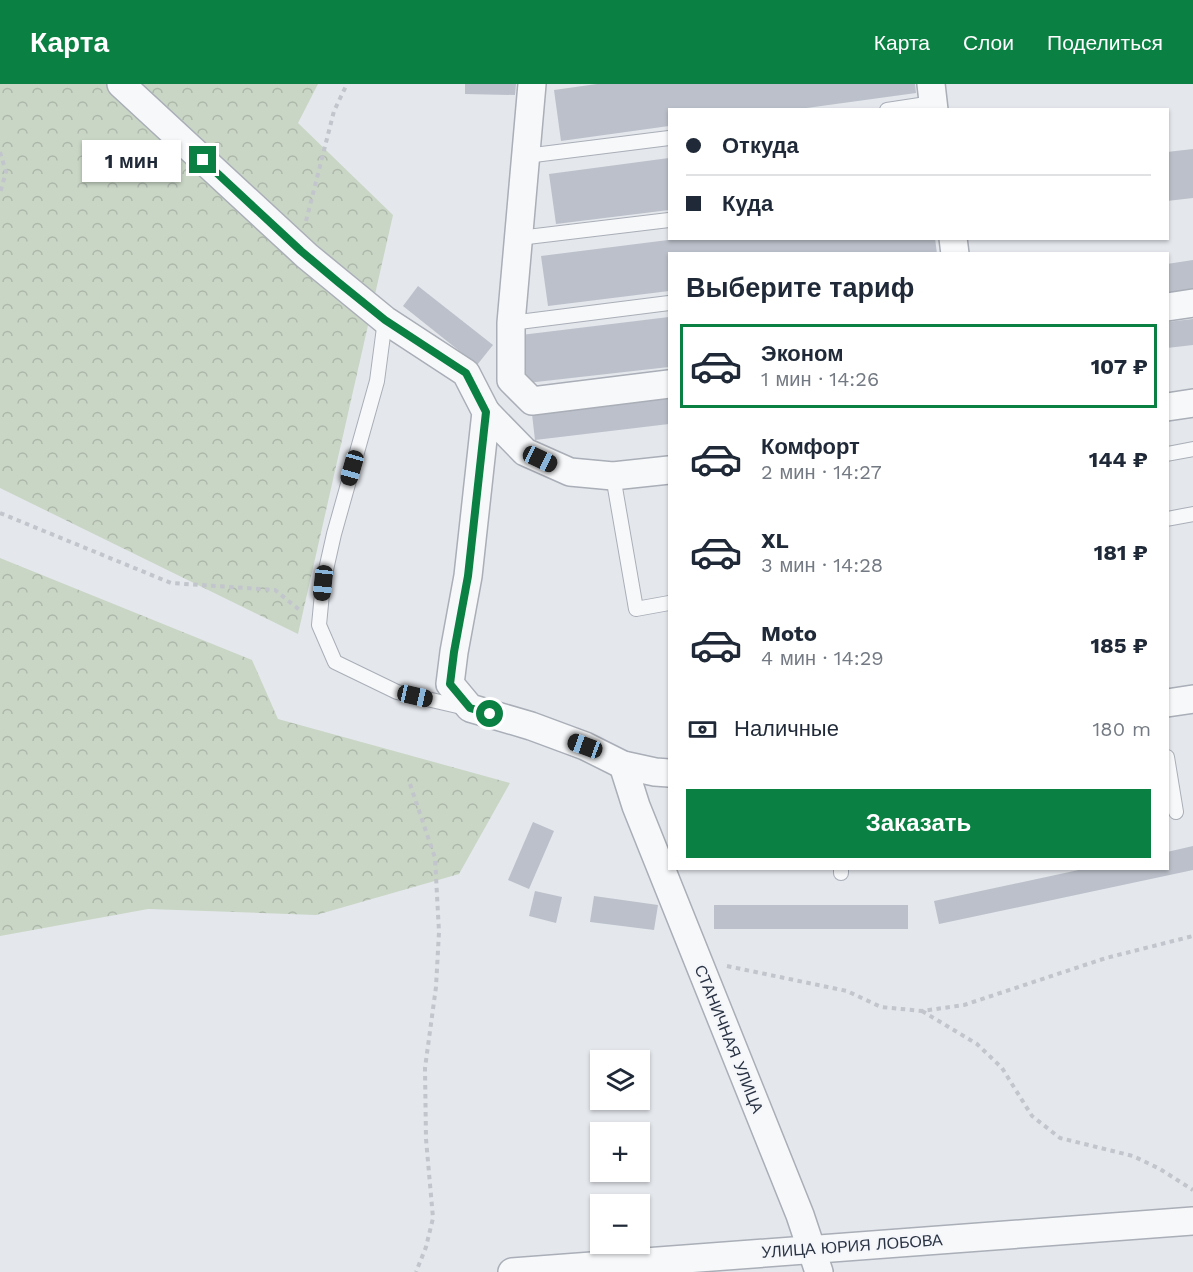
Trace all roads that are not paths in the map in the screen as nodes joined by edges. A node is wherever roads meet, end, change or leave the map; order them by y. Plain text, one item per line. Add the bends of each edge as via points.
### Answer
1 (122, 84) edge
2 (532, 84) edge
3 (933, 99) edge
4 (895, 108) edge
5 (668, 138) edge
6 (526, 156) junction
7 (668, 220) edge
8 (519, 238) junction
9 (668, 303) edge
10 (1193, 303) edge
11 (1169, 307) edge
12 (385, 320) junction
13 (511, 323) junction
14 (668, 384) edge
15 (1193, 403) edge
16 (1169, 407) edge
17 (486, 412) junction
18 (1193, 449) edge
19 (1169, 454) edge
20 (668, 470) edge
21 (614, 476) junction
22 (1193, 514) edge
23 (1169, 519) edge
24 (668, 603) edge
25 (1193, 699) edge
26 (1169, 703) edge
27 (470, 708) junction
28 (623, 765) junction
29 (1169, 769) edge
30 (668, 772) edge
31 (1176, 812) dead end
32 (1193, 1221) edge
33 (815, 1260) edge
34 (512, 1272) edge

1 - 12 street via 301,251
2 - 6 street
3 - 4 lane
5 - 6 lane
6 - 8 street
7 - 8 lane
8 - 13 street
9 - 13 lane
10 - 11 street
12 - 17 street via 466,373
12 - 27 lane via 378,381 334,534 319,625 335,662 397,692
13 - 14 street via 511,380 532,401
15 - 16 street
17 - 21 street via 525,452 570,472
17 - 27 street via 468,576 450,684
18 - 19 lane
20 - 21 street
21 - 24 lane via 636,609
22 - 23 lane
25 - 26 street
27 - 28 street via 564,738
28 - 30 street
28 - 33 street, СТАНИЧНАЯ УЛИЦА
29 - 31 lane
32 - 33 street, УЛИЦА ЮРИЯ ЛОБОВА
33 - 34 street, УЛИЦА ЮРИЯ ЛОБОВА

